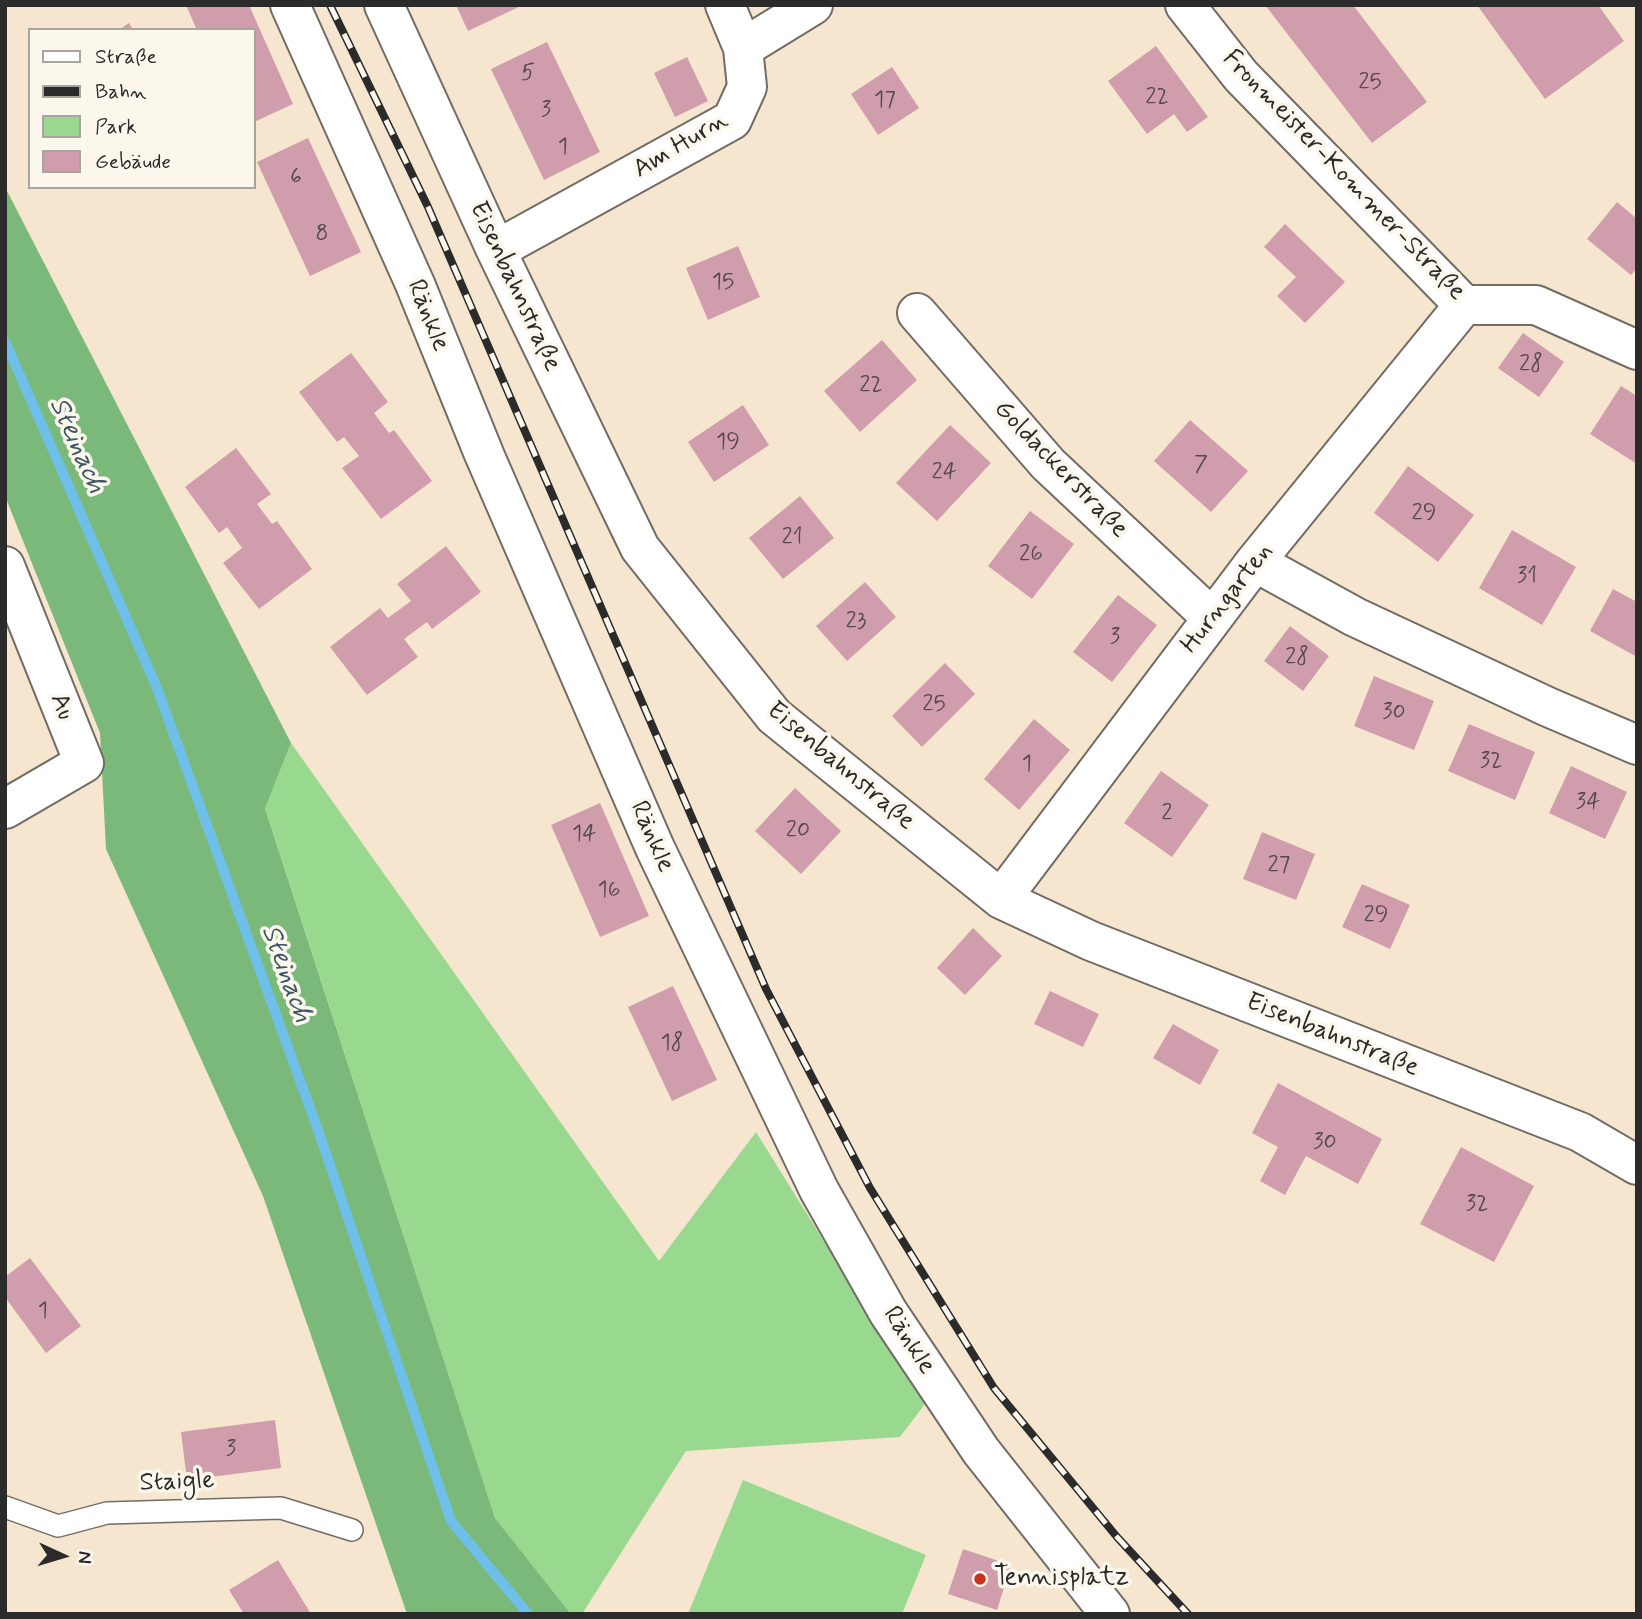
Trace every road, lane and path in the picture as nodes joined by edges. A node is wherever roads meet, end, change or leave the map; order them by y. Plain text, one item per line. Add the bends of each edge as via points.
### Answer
1 (290, 5) edge
2 (384, 5) edge
3 (724, 5) edge
4 (813, 5) edge
5 (1185, 5) edge
6 (743, 48) junction
7 (496, 250) junction
8 (1464, 305) junction
9 (917, 313) dead end
10 (1637, 350) edge
11 (1255, 562) junction
12 (5, 566) edge
13 (1212, 618) junction
14 (1637, 745) edge
15 (5, 809) edge
16 (1001, 900) junction
17 (1637, 1165) edge
18 (5, 1507) edge
19 (352, 1530) dead end
20 (1110, 1614) edge

1 - 20 street, Ränkle via 415,284 655,848 819,1189 888,1312 981,1451
2 - 7 street, Eisenbahnstraße
3 - 6 street
4 - 6 street
5 - 8 street, Fronmeister-Kommer-Straße via 1241,76
6 - 7 street, Am Hurn via 747,87 732,120
7 - 16 street, Eisenbahnstraße via 640,548 774,716
8 - 10 street, Fronmeister-Kommer-Straße via 1536,306
8 - 11 street, Hurngarten
9 - 13 street, Goldackerstraße via 1048,464
11 - 13 street, Hurngarten
11 - 14 street via 1355,617
12 - 15 street, Au via 84,763
13 - 16 street, Hurngarten
16 - 17 street, Eisenbahnstraße via 1091,941 1580,1132
18 - 19 lane, Staigle via 58,1526 107,1513 281,1508

